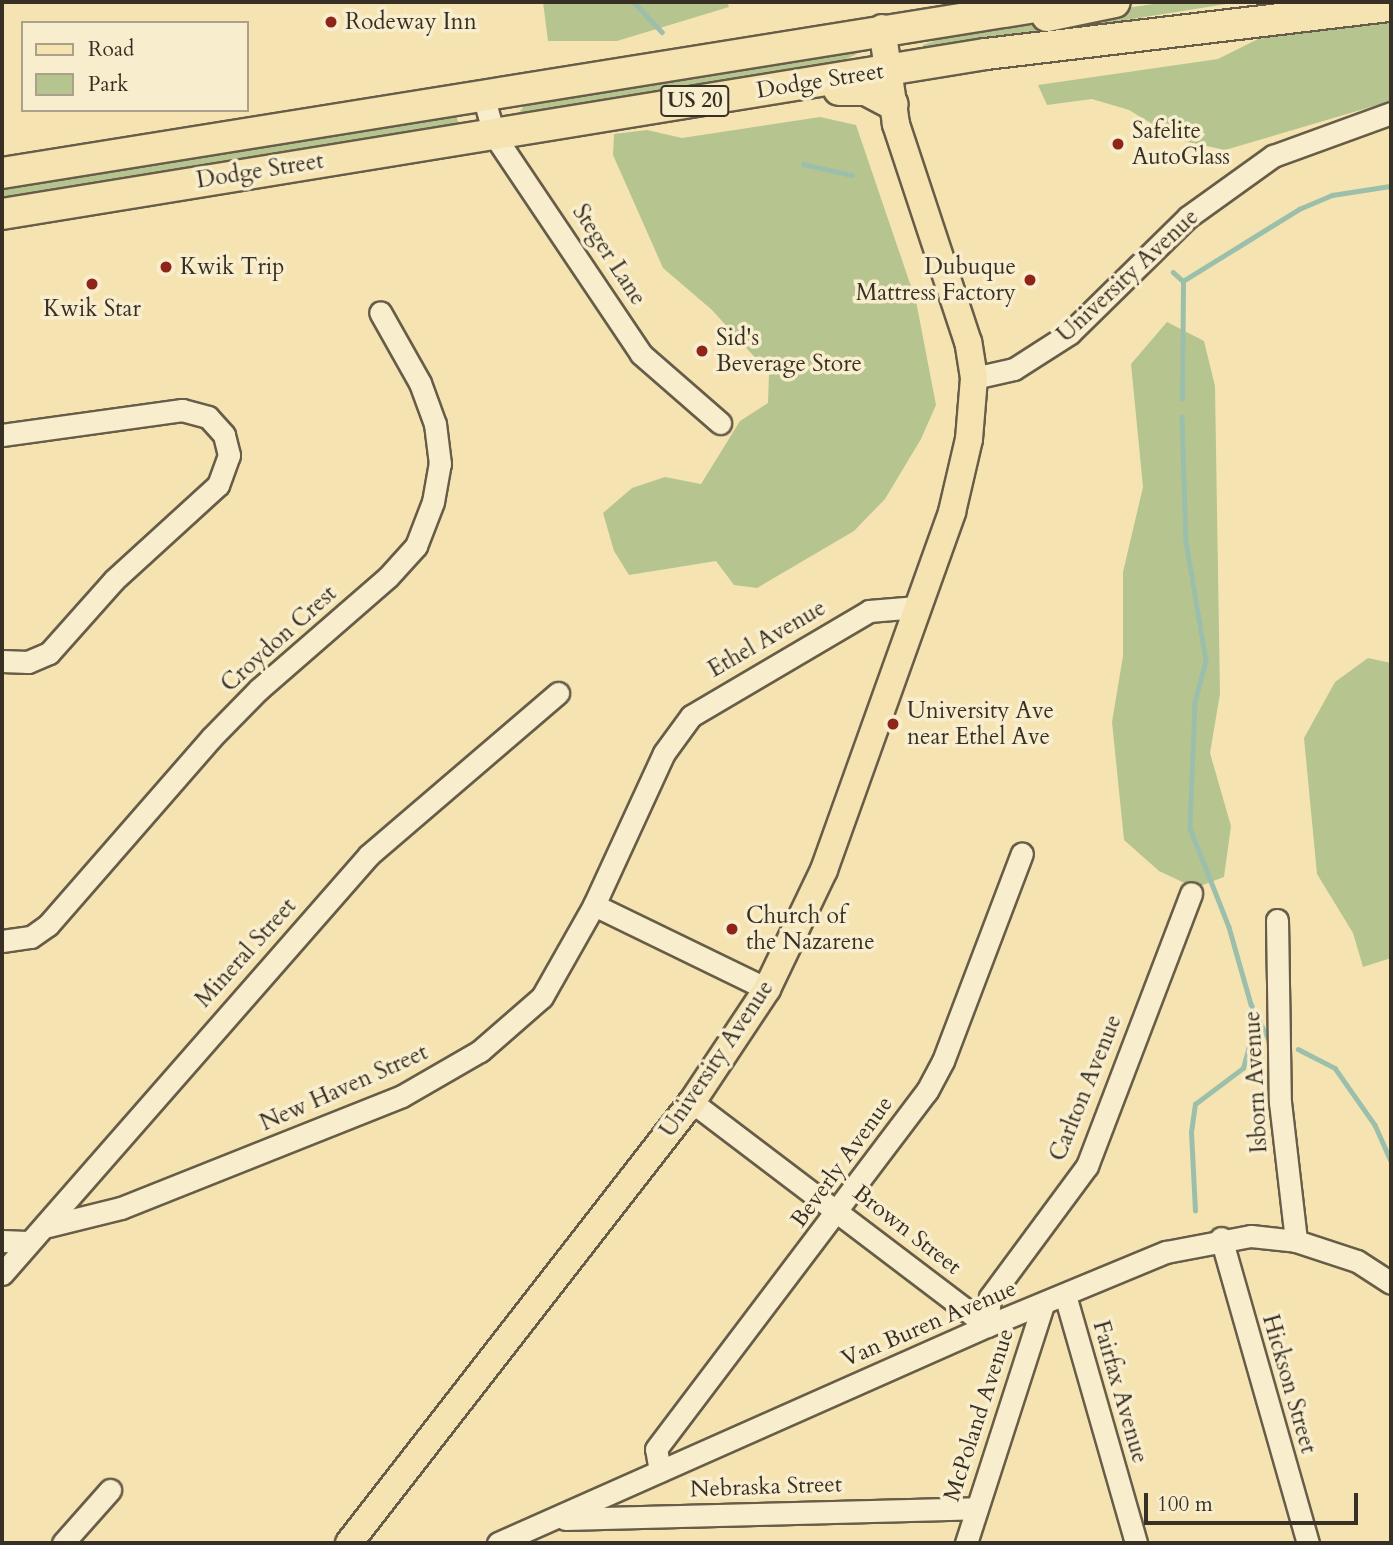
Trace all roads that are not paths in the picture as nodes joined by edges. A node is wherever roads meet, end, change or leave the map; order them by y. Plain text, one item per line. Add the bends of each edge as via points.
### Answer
1 (976, 2) edge
2 (1066, 2) edge
3 (1115, 2) edge
4 (1391, 6) edge
5 (1269, 8) edge
6 (887, 40) edge
7 (951, 60) junction
8 (715, 98) junction
9 (1391, 113) edge
10 (894, 114) junction
11 (489, 116) junction
12 (124, 153) junction
13 (2, 162) edge
14 (2, 173) edge
15 (2, 187) edge
16 (2, 214) edge
17 (380, 312) dead end
18 (974, 378) junction
19 (720, 423) dead end
20 (2, 435) edge
21 (917, 607) junction
22 (2, 661) edge
23 (558, 693) dead end
24 (664, 753) joint
25 (1021, 853) dead end
26 (1191, 893) dead end
27 (593, 905) junction
28 (1277, 920) dead end
29 (2, 940) edge
30 (767, 989) junction
31 (692, 1102) junction
32 (840, 1210) junction
33 (48, 1226) junction
34 (1221, 1238) junction
35 (2, 1241) edge
36 (1296, 1241) junction
37 (27, 1242) junction
38 (2, 1275) edge
39 (1391, 1283) edge
40 (1065, 1295) junction
41 (1043, 1304) junction
42 (987, 1326) junction
43 (660, 1471) junction
44 (110, 1490) dead end
45 (977, 1508) junction
46 (556, 1519) junction
47 (63, 1543) edge
48 (349, 1543) edge
49 (498, 1543) edge
50 (966, 1543) edge
51 (1136, 1543) edge
52 (1308, 1543) edge

1 - 6 highway via 914,10
2 - 6 highway, Dodge Street / US 20
3 - 6 highway via 917,36 894,50
4 - 5 highway, Dodge Street / US 20
5 - 7 highway, Dodge Street / US 20
6 - 7 highway, Dodge Street / US 20
6 - 8 highway, Dodge Street / US 20
6 - 10 main road, University Avenue
6 - 11 highway, Dodge Street / US 20 via 642,69
7 - 10 highway via 915,75 904,87
8 - 10 highway via 761,103 857,88
8 - 11 highway, Dodge Street / US 20
9 - 18 street, University Avenue via 1273,156 1188,217 1070,333 1014,369
10 - 18 main road, University Avenue via 968,342
11 - 12 highway, Dodge Street / US 20
11 - 16 highway, Dodge Street / US 20 via 341,158
11 - 19 street, Steger Lane via 641,354
12 - 13 highway via 66,153
12 - 14 highway, Dodge Street / US 20
12 - 15 highway via 81,172
17 - 29 street, Croydon Crest via 420,383 435,424 440,464 433,502 416,547 212,737 48,925 31,937
18 - 21 main road, University Avenue via 961,483
20 - 22 street via 182,410 208,417 224,435 229,456 218,485 114,580 49,653 28,662
21 - 24 street, Ethel Avenue via 869,611 724,694 691,716
21 - 30 main road, University Avenue via 824,870
23 - 33 street, Mineral Street via 369,855 238,999
24 - 27 street, New Haven Street
25 - 32 street, Beverly Avenue via 943,1061 927,1091
26 - 42 street, Carlton Avenue via 1087,1166 990,1297
27 - 30 street
27 - 33 street, New Haven Street via 542,997 514,1026 456,1066 402,1096 121,1208
28 - 36 street, Isborn Avenue via 1280,1102
30 - 31 main road, University Avenue
31 - 32 street, Brown Street
31 - 48 main road, University Avenue
32 - 42 street, Brown Street
32 - 43 street, Beverly Avenue via 656,1449
33 - 37 street, Mineral Street
34 - 36 street, Van Buren Avenue
34 - 40 street, Van Buren Avenue via 1166,1252
34 - 52 street, Hickson Street
35 - 37 street
36 - 39 street, Van Buren Avenue via 1357,1261
37 - 38 street, Mineral Street
40 - 41 street, Van Buren Avenue
40 - 51 street, Fairfax Avenue
41 - 42 street, Van Buren Avenue
41 - 45 street, McPoland Avenue
42 - 43 street, Van Buren Avenue
43 - 46 street, Van Buren Avenue
44 - 47 street
45 - 46 street, Nebraska Street
45 - 50 street, McPoland Avenue
46 - 49 street, Van Buren Avenue

